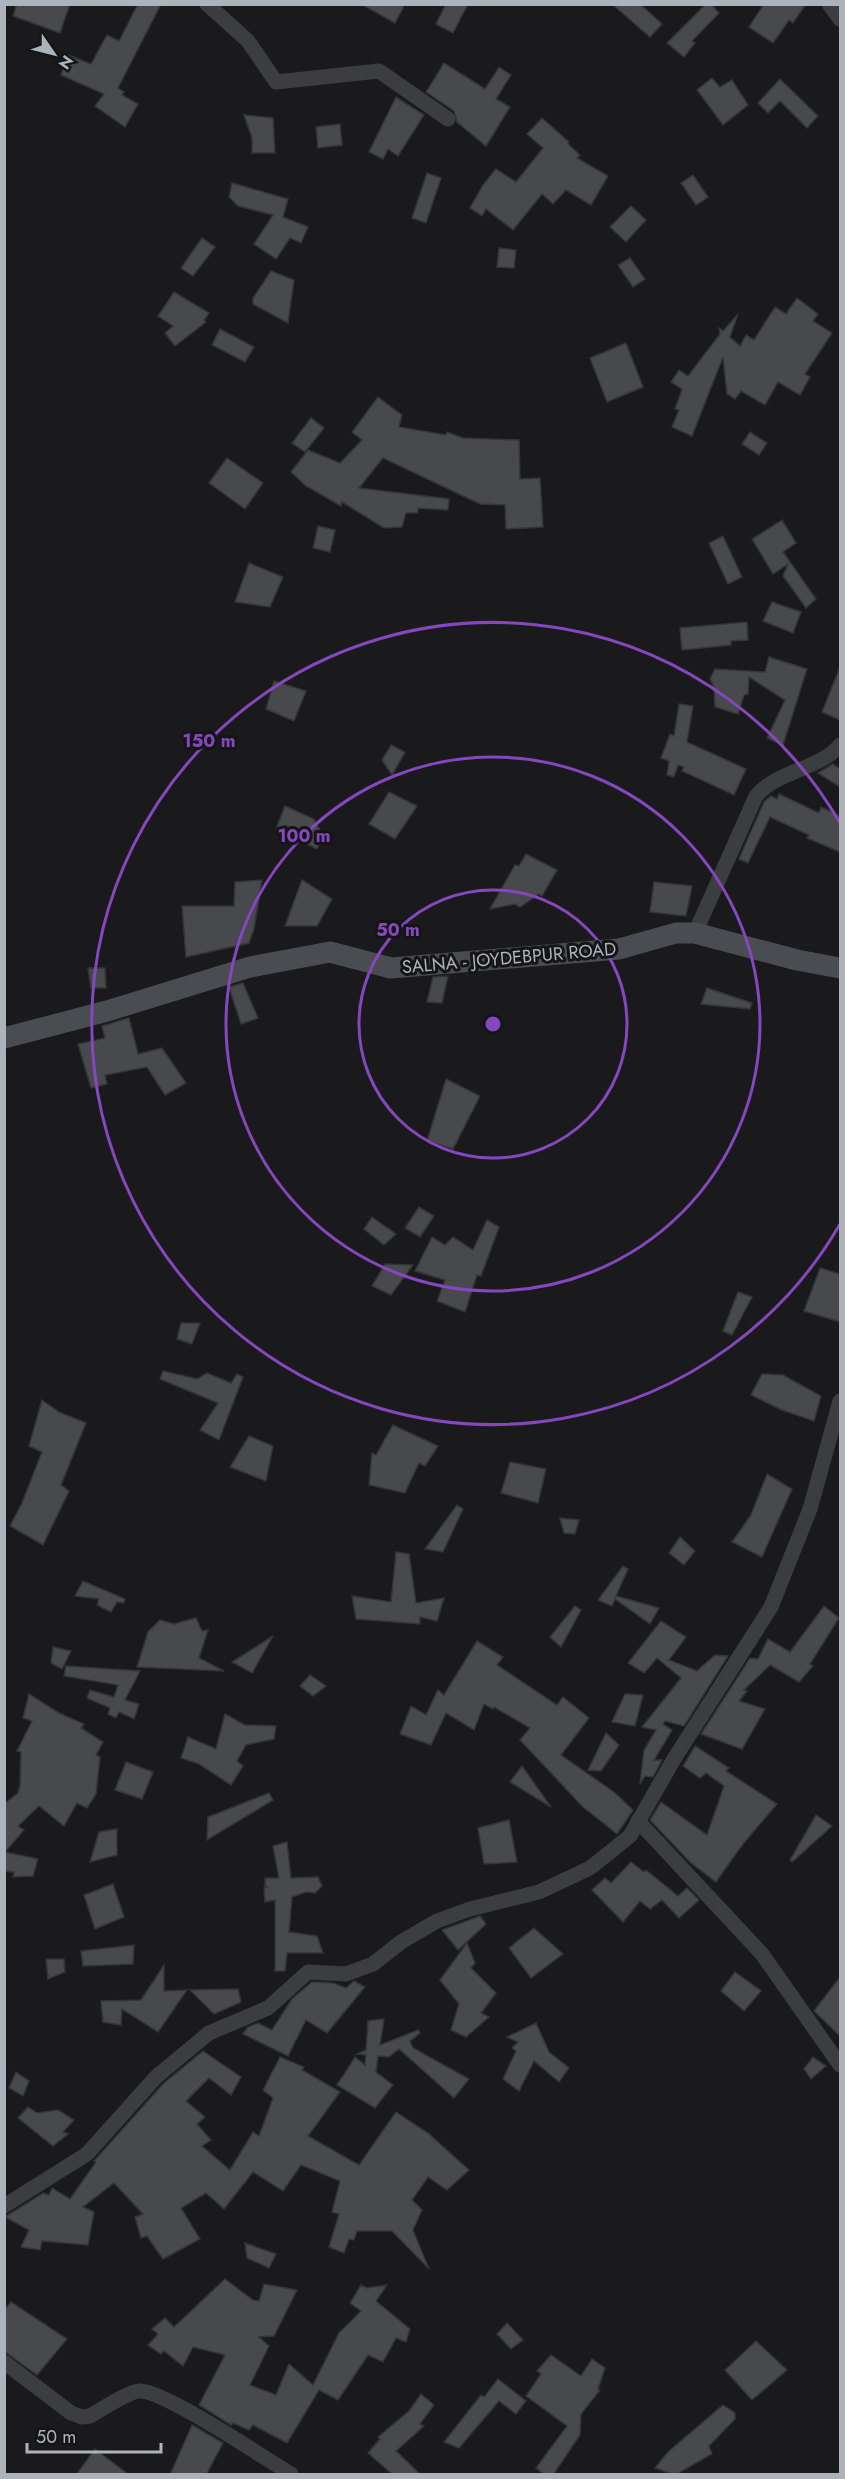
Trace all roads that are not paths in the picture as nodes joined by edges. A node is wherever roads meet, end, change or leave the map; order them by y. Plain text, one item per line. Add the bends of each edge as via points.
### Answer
1 (207, 4) edge
2 (829, 4) edge
3 (840, 19) edge
4 (448, 119) dead end
5 (840, 745) edge
6 (695, 933) junction
7 (840, 968) edge
8 (4, 1038) edge
9 (840, 1401) edge
10 (638, 1821) junction
11 (840, 2066) edge
12 (4, 2206) edge
13 (4, 2362) edge
14 (291, 2475) edge

1 - 4 street via 248,41 276,82 379,71
2 - 3 street
5 - 6 street via 830,754 771,782 756,796
6 - 7 main road, SALNA - JOYDEBPUR ROAD
6 - 8 main road, SALNA - JOYDEBPUR ROAD via 676,933 619,949 391,968 330,952 250,968
9 - 10 street via 810,1509 771,1607
10 - 11 street via 762,1954
10 - 12 street via 630,1836 590,1868 539,1892 437,1921 373,1964 346,1974 308,1972 268,2008 209,2033 156,2077 87,2154
13 - 14 street via 71,2413 82,2417 136,2391 147,2392 173,2403

